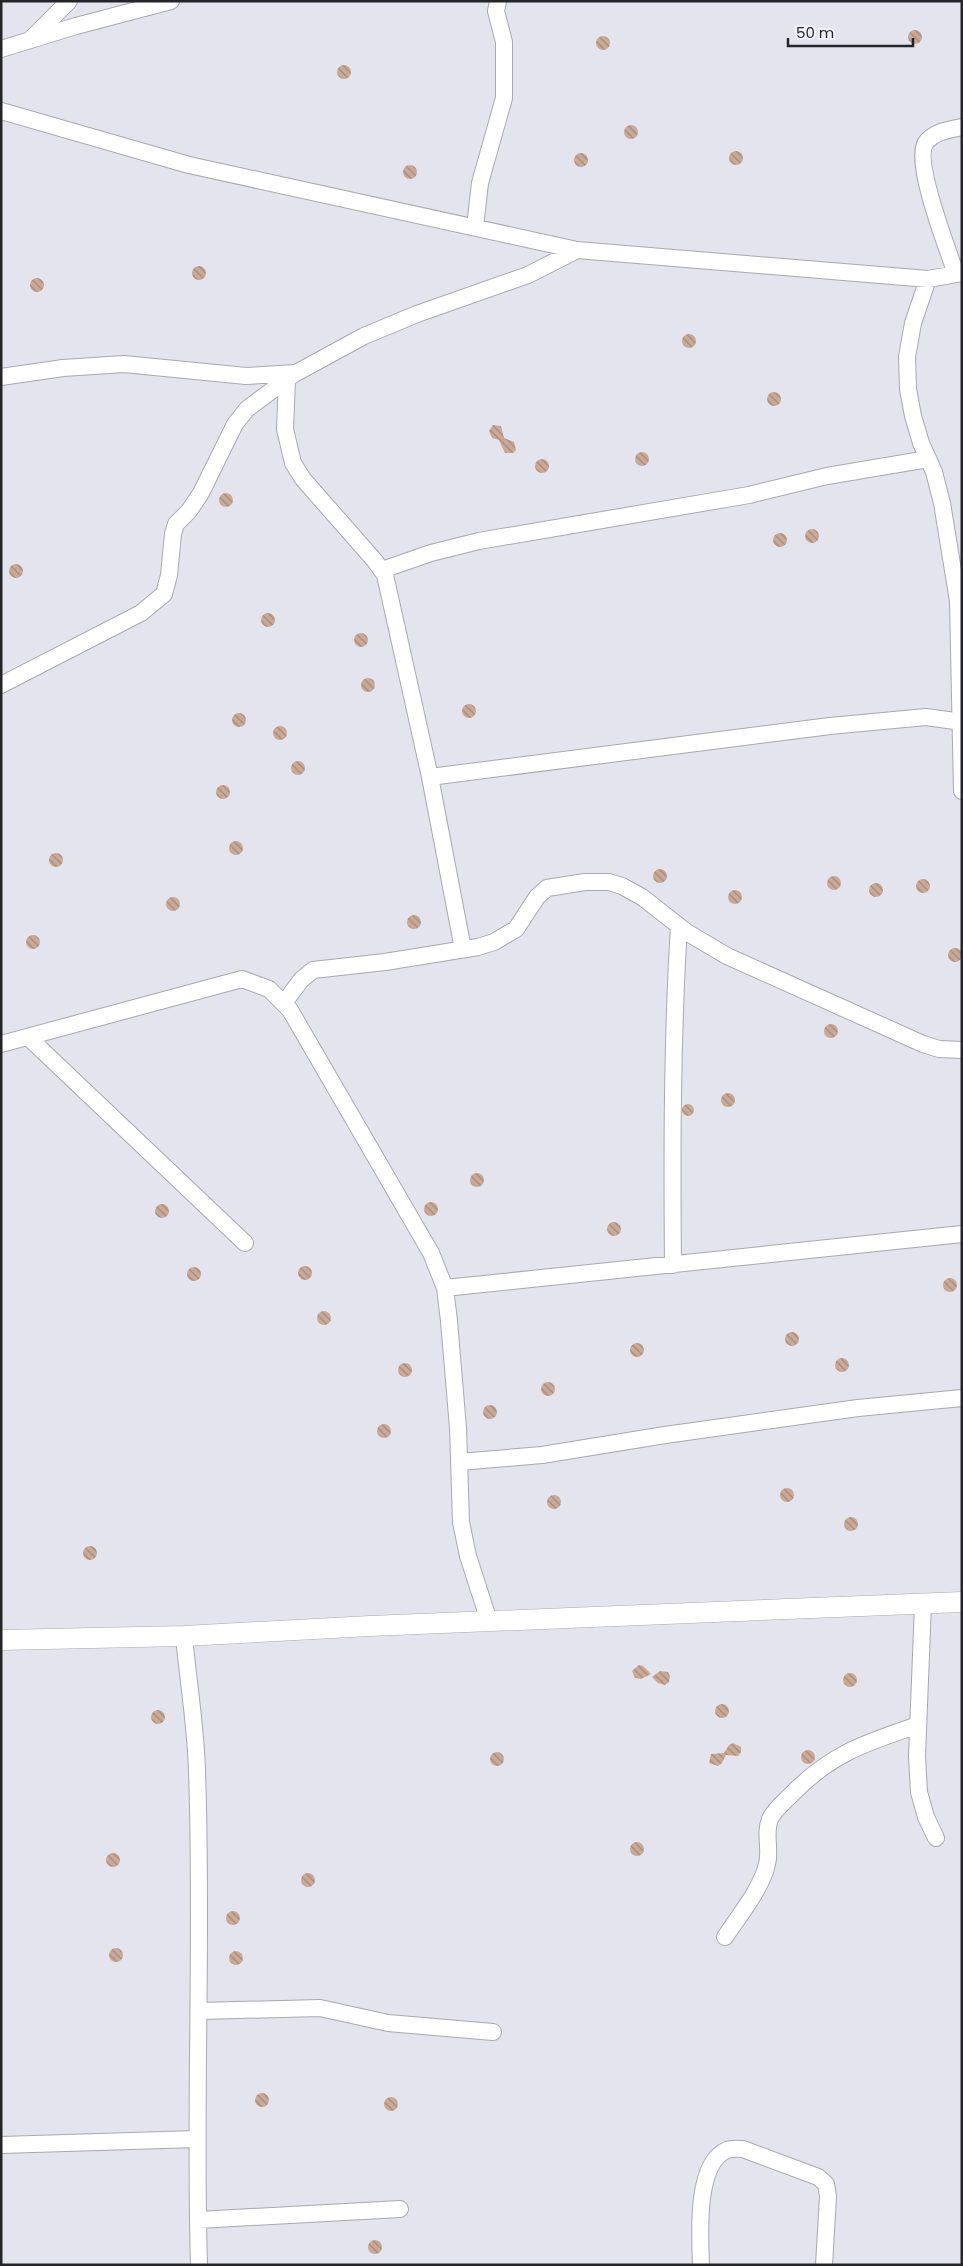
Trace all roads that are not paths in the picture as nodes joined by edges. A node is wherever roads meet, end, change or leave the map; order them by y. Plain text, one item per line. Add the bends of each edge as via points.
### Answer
1 (68, 1) edge
2 (171, 1) edge
3 (498, 1) edge
4 (30, 40) junction
5 (1, 49) edge
6 (1, 111) edge
7 (962, 127) edge
8 (475, 227) junction
9 (577, 250) junction
10 (959, 273) edge
11 (928, 279) junction
12 (291, 376) junction
13 (1, 377) edge
14 (928, 459) junction
15 (382, 570) junction
16 (1, 685) edge
17 (961, 722) edge
18 (430, 777) junction
19 (962, 791) edge
20 (679, 926) junction
21 (463, 949) junction
22 (284, 1003) junction
23 (28, 1038) junction
24 (1, 1044) edge
25 (962, 1050) edge
26 (962, 1234) edge
27 (245, 1243) dead end
28 (673, 1265) junction
29 (445, 1288) junction
30 (962, 1398) edge
31 (459, 1462) junction
32 (962, 1602) edge
33 (923, 1604) junction
34 (488, 1621) junction
35 (184, 1636) junction
36 (1, 1640) edge
37 (918, 1725) junction
38 (936, 1838) dead end
39 (725, 1937) dead end
40 (199, 2011) junction
41 (493, 2032) dead end
42 (197, 2139) junction
43 (1, 2145) edge
44 (400, 2209) dead end
45 (198, 2220) junction
46 (200, 2265) edge
47 (701, 2265) edge
48 (824, 2265) edge

1 - 4 street
2 - 4 street
3 - 8 street via 496,11 504,42 504,98 480,183
4 - 5 street
6 - 8 street via 189,165
7 - 10 street via 938,132 926,142 922,158 926,186
8 - 9 street
9 - 11 street
9 - 12 street via 528,275 364,336
10 - 11 street
11 - 14 street via 913,323 907,358 913,416
12 - 13 street via 246,376 124,364
12 - 15 street via 285,429 293,463 303,479
12 - 16 street via 248,409 235,424 201,493 176,524 164,594 141,613
14 - 15 street via 827,476 730,499 479,541
14 - 17 street via 942,503 958,601
15 - 18 street
17 - 18 street via 926,717 830,726
17 - 19 street
18 - 21 street
20 - 21 street via 622,886 601,882 568,883 543,890 520,925 506,935 478,947
20 - 25 street via 727,956 923,1044 939,1049
20 - 28 street via 672,1136
21 - 22 street via 313,970
22 - 23 street via 269,989 242,979
22 - 29 street via 432,1253
23 - 24 street
23 - 27 street
26 - 28 street
28 - 29 street
29 - 31 street
30 - 31 street via 858,1408 542,1455
31 - 34 street via 463,1531
32 - 33 street
33 - 34 street
33 - 37 street
34 - 35 street
35 - 36 street
35 - 40 street via 197,1771
37 - 38 street via 919,1792
37 - 39 street via 874,1740 830,1761 815,1771 776,1810 770,1818 767,1832 769,1855 766,1870
40 - 41 street via 320,2008 388,2023
40 - 42 street
42 - 43 street
42 - 45 street
44 - 45 street
45 - 46 street
47 - 48 street via 702,2198 708,2170 720,2154 734,2149 742,2149 818,2177 826,2184

